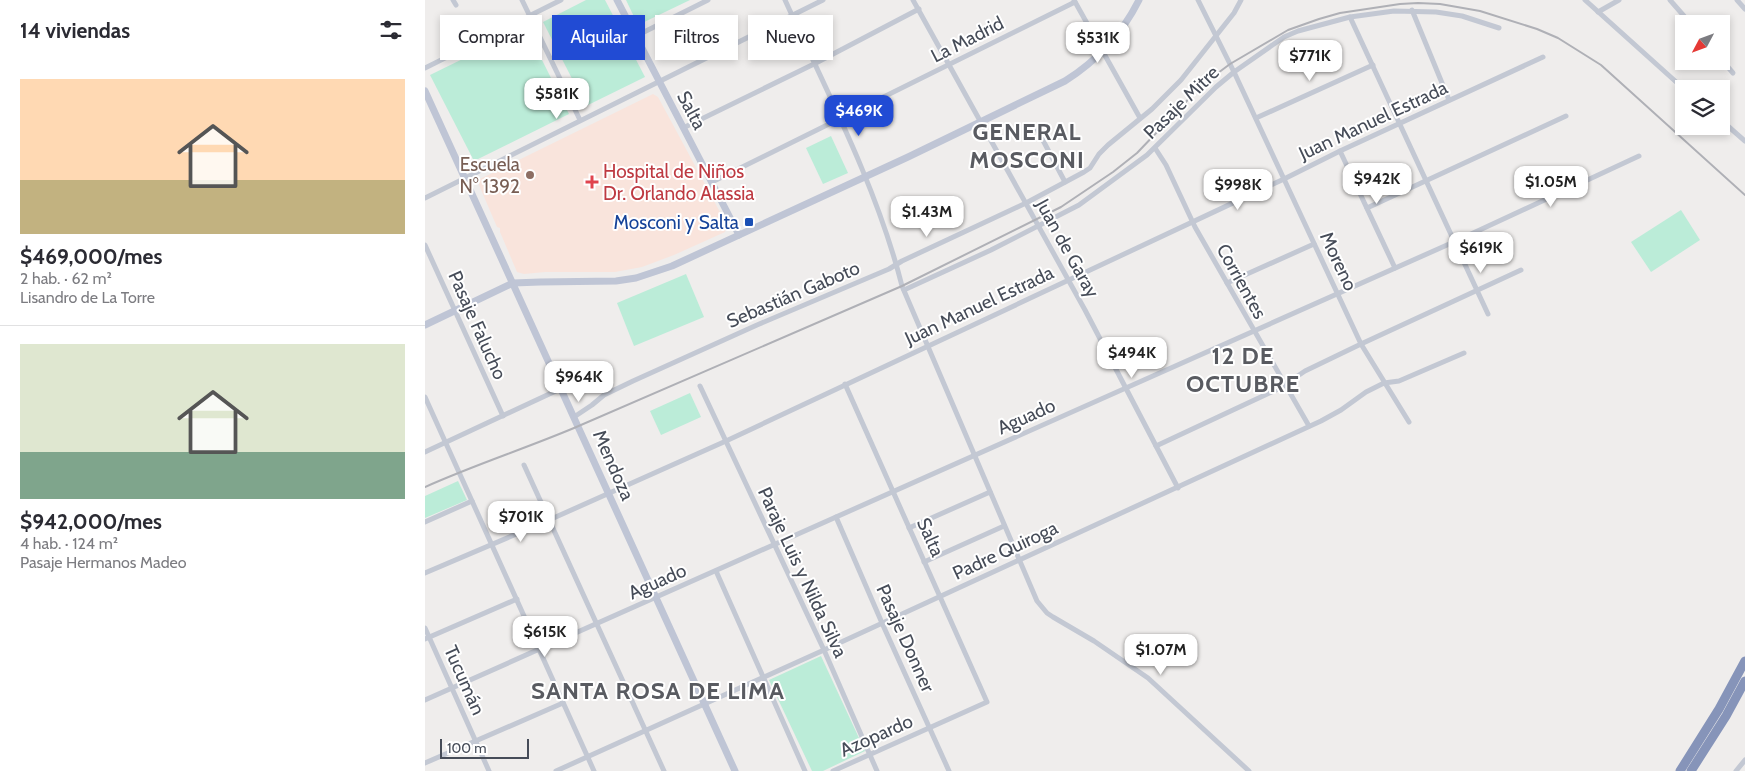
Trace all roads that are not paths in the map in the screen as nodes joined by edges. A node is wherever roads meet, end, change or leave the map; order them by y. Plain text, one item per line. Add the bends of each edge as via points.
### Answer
1 (522, 0) edge
2 (561, 0) edge
3 (617, 0) edge
4 (709, 0) edge
5 (785, 0) edge
6 (823, 0) edge
7 (913, 0) edge
8 (1139, 0) edge
9 (1198, 0) edge
10 (1241, 0) edge
11 (1585, 0) edge
12 (1619, 0) edge
13 (1670, 0) edge
14 (1737, 0) edge
15 (1074, 1) edge
16 (919, 9) junction
17 (1745, 9) edge
18 (1412, 10) junction
19 (1598, 12) junction
20 (529, 15) edge
21 (531, 15) edge
22 (625, 15) edge
23 (792, 15) edge
24 (794, 15) edge
25 (1683, 15) edge
26 (1350, 17) junction
27 (1499, 28) dead end
28 (645, 32) edge
29 (1216, 35) junction
30 (748, 38) edge
31 (542, 43) edge
32 (1103, 52) junction
33 (645, 54) edge
34 (1543, 58) dead end
35 (441, 60) edge
36 (812, 60) edge
37 (814, 64) junction
38 (949, 64) junction
39 (1373, 65) junction
40 (425, 68) edge
41 (1730, 70) edge
42 (1235, 72) junction
43 (1733, 73) dead end
44 (1675, 81) edge
45 (659, 82) junction
46 (425, 91) edge
47 (1449, 100) junction
48 (1566, 116) dead end
49 (1140, 118) junction
50 (1256, 118) junction
51 (580, 120) junction
52 (840, 120) junction
53 (981, 122) junction
54 (1400, 123) junction
55 (683, 128) junction
56 (1730, 128) edge
57 (1037, 129) dead end
58 (1745, 141) edge
59 (1155, 148) junction
60 (1340, 151) junction
61 (1639, 156) dead end
62 (865, 177) junction
63 (465, 178) junction
64 (1284, 179) junction
65 (1427, 180) junction
66 (712, 182) junction
67 (1065, 182) junction
68 (425, 198) edge
69 (1026, 203) junction
70 (1367, 208) junction
71 (1193, 220) junction
72 (1039, 226) junction
73 (739, 235) junction
74 (1456, 241) junction
75 (1315, 244) junction
76 (425, 245) edge
77 (897, 265) junction
78 (1395, 268) junction
79 (1521, 270) dead end
80 (1068, 280) junction
81 (1227, 283) junction
82 (513, 284) junction
83 (904, 290) junction
84 (1477, 290) junction
85 (1337, 294) junction
86 (455, 310) junction
87 (1488, 314) dead end
88 (425, 325) edge
89 (1253, 331) junction
90 (1361, 344) junction
91 (927, 346) junction
92 (1464, 353) dead end
93 (1383, 383) junction
94 (845, 384) junction
95 (1285, 384) junction
96 (700, 386) dead end
97 (1126, 388) junction
98 (560, 389) junction
99 (425, 397) edge
100 (503, 416) junction
101 (574, 416) junction
102 (1409, 422) dead end
103 (1309, 426) junction
104 (726, 441) junction
105 (446, 443) junction
106 (1156, 446) junction
107 (425, 452) edge
108 (974, 455) junction
109 (524, 465) dead end
110 (1178, 488) junction
111 (893, 492) junction
112 (990, 492) junction
113 (608, 493) junction
114 (472, 501) junction
115 (836, 517) junction
116 (549, 520) junction
117 (425, 522) edge
118 (1004, 526) junction
119 (909, 528) junction
120 (492, 545) junction
121 (774, 545) junction
122 (1018, 560) junction
123 (924, 562) junction
124 (716, 571) junction
125 (425, 573) edge
126 (656, 597) junction
127 (939, 597) junction
128 (517, 599) junction
129 (882, 623) junction
130 (596, 624) junction
131 (425, 628) edge
132 (427, 638) edge
133 (539, 650) junction
134 (824, 650) junction
135 (1745, 661) edge
136 (764, 678) junction
137 (1745, 681) edge
138 (452, 688) junction
139 (425, 700) edge
140 (987, 702) joint
141 (563, 703) junction
142 (705, 704) junction
143 (931, 727) junction
144 (645, 731) junction
145 (475, 741) junction
146 (870, 755) junction
147 (588, 757) junction
148 (1745, 760) edge
149 (425, 763) edge
150 (489, 771) edge
151 (556, 771) edge
152 (594, 771) edge
153 (664, 771) edge
154 (735, 771) edge
155 (805, 771) edge
156 (833, 771) edge
157 (877, 771) edge
158 (949, 771) edge
159 (1249, 771) edge
160 (1680, 771) edge
161 (1691, 771) edge
162 (1736, 771) edge

1 - 20 street
2 - 21 street
3 - 22 street, Salta
4 - 28 street
5 - 23 street
6 - 24 street
7 - 16 street, Juan de Garay
8 - 32 street via 1123,28
9 - 29 street, Moreno
10 - 29 street, Sebastián Gaboto
11 - 19 street
12 - 19 street
13 - 25 street
14 - 17 street
15 - 32 street
15 - 38 street, La Madrid
16 - 37 street
16 - 38 street, Juan de Garay
18 - 26 street, Pasaje Mitre
18 - 27 street, Pasaje Mitre via 1462,16
18 - 47 street
19 - 44 street
26 - 39 street
26 - 42 street, Pasaje Mitre via 1284,37
29 - 42 street, Moreno
29 - 49 street, Sebastián Gaboto via 1176,85
30 - 45 street
31 - 51 street
32 - 49 street
32 - 53 street via 1065,82
33 - 45 street, Salta
34 - 47 street, Juan Manuel Estrada
35 - 40 street
36 - 37 street
37 - 52 street
37 - 55 street
38 - 52 street, La Madrid
38 - 53 street, Juan de Garay
39 - 50 street
39 - 54 street
41 - 43 street
42 - 50 street, Moreno
42 - 59 street, Pasaje Mitre
45 - 51 street
45 - 55 street, Salta
46 - 63 street, Mendoza
47 - 54 street, Juan Manuel Estrada
48 - 65 street
49 - 67 street, Sebastián Gaboto via 1108,145 1090,168
50 - 64 street, Moreno
51 - 63 street
52 - 62 street
52 - 66 street, La Madrid
53 - 62 street
53 - 69 street, Juan de Garay
54 - 60 street, Juan Manuel Estrada
54 - 65 street
55 - 66 street, Salta
56 - 58 street
57 - 67 street
59 - 71 street, Corrientes
59 - 72 street, Pasaje Mitre via 1091,197
60 - 64 street, Juan Manuel Estrada
60 - 70 street
61 - 74 street, Aguado
62 - 73 street
62 - 77 street
63 - 68 street
63 - 82 street, Mendoza
64 - 71 street, Juan Manuel Estrada
64 - 75 street, Moreno
65 - 70 street
65 - 74 street
66 - 73 street, Salta
67 - 69 street, Sebastián Gaboto
69 - 72 street, Juan de Garay
69 - 77 street, Sebastián Gaboto
70 - 78 street
71 - 80 street, Juan Manuel Estrada
71 - 81 street, Corrientes
72 - 80 street, Juan de Garay
72 - 83 street, Pasaje Mitre
73 - 82 street via 672,266 636,278
74 - 78 street, Aguado
74 - 84 street
75 - 81 street
75 - 85 street, Moreno
76 - 86 street, Pasaje Falucho
77 - 83 street
77 - 101 street, Sebastián Gaboto via 633,381
78 - 85 street, Aguado
79 - 84 street
80 - 91 street, Juan Manuel Estrada
80 - 97 street, Juan de Garay
81 - 89 street, Corrientes
82 - 86 street
82 - 98 street, Mendoza
83 - 91 street
84 - 87 street
84 - 90 street
85 - 89 street, Aguado
85 - 90 street, Moreno
86 - 88 street
86 - 100 street, Pasaje Falucho
89 - 95 street, Corrientes
89 - 97 street, Aguado
90 - 93 street, Moreno
90 - 95 street
91 - 94 street, Juan Manuel Estrada
91 - 108 street
92 - 93 street, Padre Quiroga via 1399,381
93 - 102 street, Moreno
93 - 103 street, Padre Quiroga
94 - 104 street, Juan Manuel Estrada
94 - 111 street, Salta
95 - 103 street, Corrientes
95 - 106 street
96 - 104 street, Paraje Luis y Nilda Silva
97 - 106 street, Juan de Garay
97 - 108 street, Aguado
98 - 100 street
98 - 101 street, Mendoza
99 - 105 street
100 - 105 street
101 - 113 street, Mendoza
103 - 110 street, Padre Quiroga
104 - 113 street, Juan Manuel Estrada
104 - 121 street, Paraje Luis y Nilda Silva
105 - 107 street
105 - 114 street
106 - 110 street, Juan de Garay
108 - 111 street, Aguado
108 - 112 street
109 - 116 street
110 - 122 street, Padre Quiroga
111 - 115 street, Aguado
111 - 119 street, Salta
112 - 118 street
112 - 119 street
113 - 116 street, Juan Manuel Estrada
113 - 126 street, Mendoza
114 - 117 street
114 - 120 street
115 - 121 street, Aguado
115 - 129 street, Pasaje Donner
116 - 120 street, Juan Manuel Estrada
116 - 130 street
118 - 122 street
118 - 123 street
119 - 123 street, Salta
120 - 125 street, Juan Manuel Estrada
120 - 128 street
121 - 124 street, Aguado
121 - 134 street, Paraje Luis y Nilda Silva
122 - 127 street, Padre Quiroga
122 - 159 street via 1037,601 1047,613 1148,678
123 - 127 street, Salta
124 - 126 street, Aguado
124 - 136 street
126 - 130 street, Aguado
126 - 142 street, Mendoza
127 - 129 street, Padre Quiroga
127 - 140 street, Salta
128 - 132 street
128 - 133 street
129 - 134 street, Padre Quiroga
129 - 143 street, Pasaje Donner
130 - 133 street, Aguado
130 - 144 street
131 - 132 street, Tucumán
132 - 138 street, Tucumán
133 - 138 street, Aguado
133 - 141 street
134 - 136 street, Padre Quiroga
134 - 146 street, Paraje Luis y Nilda Silva
135 - 160 highway
136 - 142 street, Padre Quiroga
136 - 155 street
137 - 161 highway
138 - 139 street, Aguado
138 - 145 street, Tucumán
140 - 143 street, Azopardo
141 - 145 street
141 - 147 street
142 - 144 street, Padre Quiroga
142 - 154 street, Mendoza
143 - 146 street, Azopardo
143 - 158 street, Pasaje Donner
144 - 147 street, Padre Quiroga
144 - 153 street
145 - 149 street
145 - 150 street, Tucumán
146 - 156 street, Azopardo
146 - 157 street, Paraje Luis y Nilda Silva
147 - 151 street, Padre Quiroga
147 - 152 street
148 - 162 street

